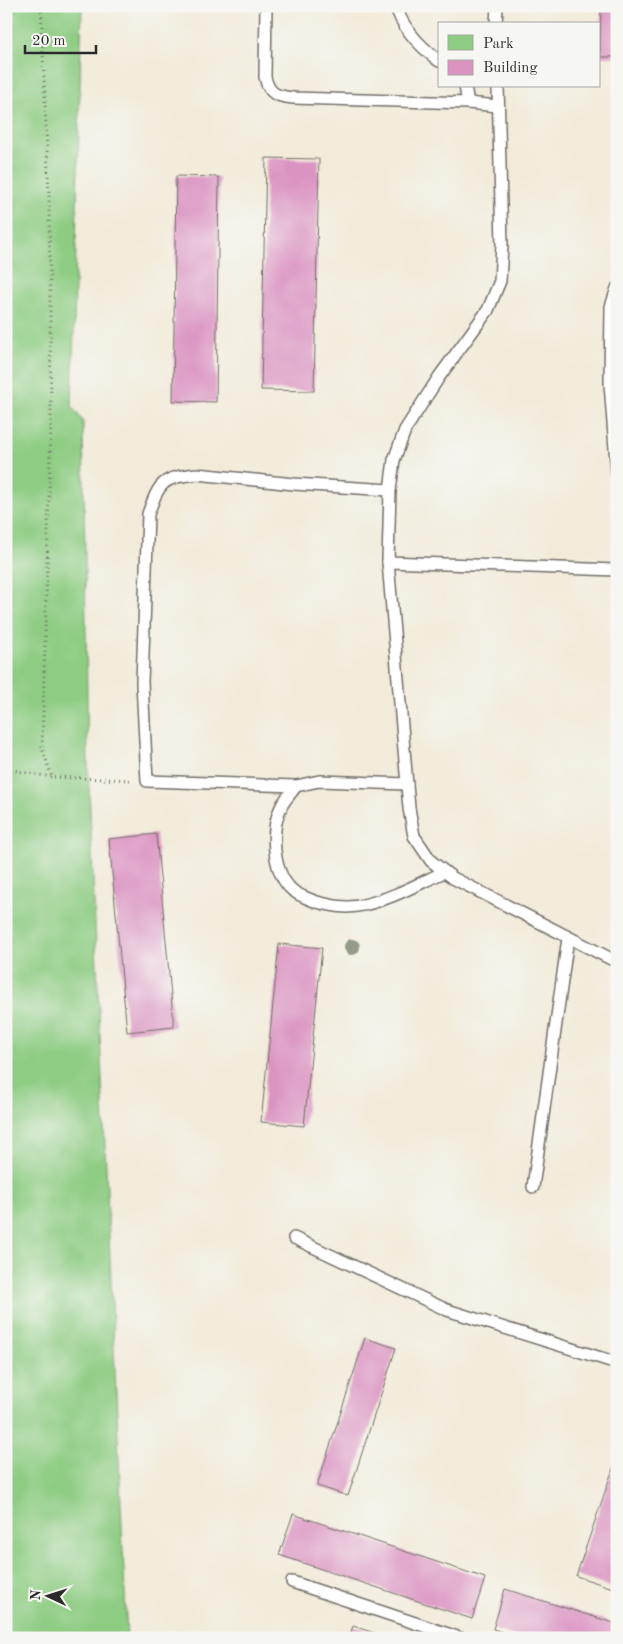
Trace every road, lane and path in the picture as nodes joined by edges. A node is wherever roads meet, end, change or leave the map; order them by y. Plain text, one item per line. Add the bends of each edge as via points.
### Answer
1 (41, 6) edge
2 (266, 6) edge
3 (396, 6) edge
4 (497, 6) edge
5 (496, 22) edge
6 (438, 60) edge
7 (465, 88) edge
8 (498, 88) edge
9 (468, 103) junction
10 (498, 106) junction
11 (617, 288) edge
12 (617, 474) edge
13 (390, 490) junction
14 (388, 562) junction
15 (617, 570) edge
16 (6, 771) edge
17 (52, 777) junction
18 (147, 781) junction
19 (407, 784) junction
20 (296, 786) junction
21 (444, 872) junction
22 (568, 938) junction
23 (617, 962) edge
24 (533, 1186) dead end
25 (294, 1238) dead end
26 (617, 1363) edge
27 (292, 1582) dead end
28 (460, 1638) edge

1 - 17 path via 49,196 51,412 42,748
2 - 9 lane via 265,77 268,88 278,96
3 - 6 lane via 398,16 410,34
4 - 5 lane
7 - 9 lane
8 - 10 lane
9 - 10 lane
10 - 13 lane via 502,227 500,281 488,310 405,430 394,460
11 - 12 lane via 610,307 610,384
13 - 14 lane
13 - 18 lane via 197,474 165,481 155,494 148,514 142,682
14 - 15 lane
14 - 19 lane
16 - 17 path
17 - 18 path
18 - 20 lane
19 - 20 lane via 319,781
19 - 21 lane via 414,836 431,861
20 - 21 lane via 282,805 276,822 274,851 280,873 291,890 333,907 362,906
21 - 22 lane
22 - 23 lane
22 - 24 lane
25 - 26 lane via 447,1310
27 - 28 lane

